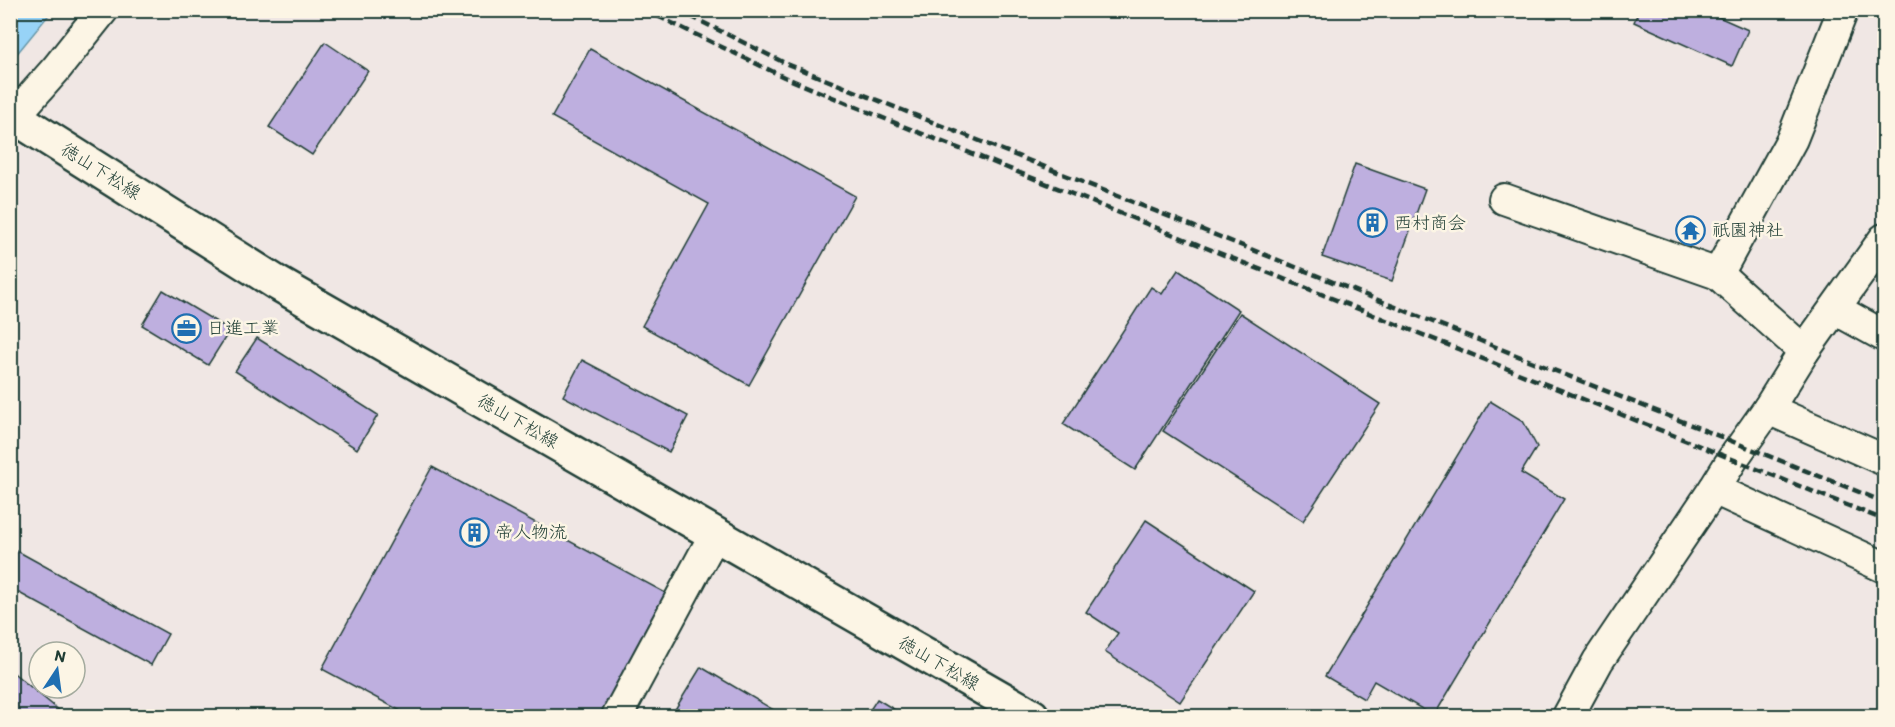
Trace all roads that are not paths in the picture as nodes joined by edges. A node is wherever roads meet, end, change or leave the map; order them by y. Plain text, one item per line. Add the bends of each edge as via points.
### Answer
1 (103, 10) edge
2 (1843, 10) edge
3 (12, 117) edge
4 (1504, 199) dead end
5 (1884, 239) edge
6 (1718, 274) junction
7 (1834, 309) junction
8 (1884, 336) edge
9 (1804, 351) junction
10 (1768, 409) junction
11 (1884, 460) edge
12 (1714, 489) junction
13 (715, 534) junction
14 (1884, 567) edge
15 (617, 717) edge
16 (1032, 717) edge
17 (1568, 717) edge

1 - 3 street
2 - 6 street via 1792,139
3 - 13 main road, 徳山下松線 via 277,283
4 - 6 street
5 - 7 street
6 - 9 street
7 - 8 street
7 - 9 street
9 - 10 street
10 - 11 street
10 - 12 street
12 - 14 street
12 - 17 street via 1598,661
13 - 15 street
13 - 16 main road, 徳山下松線

